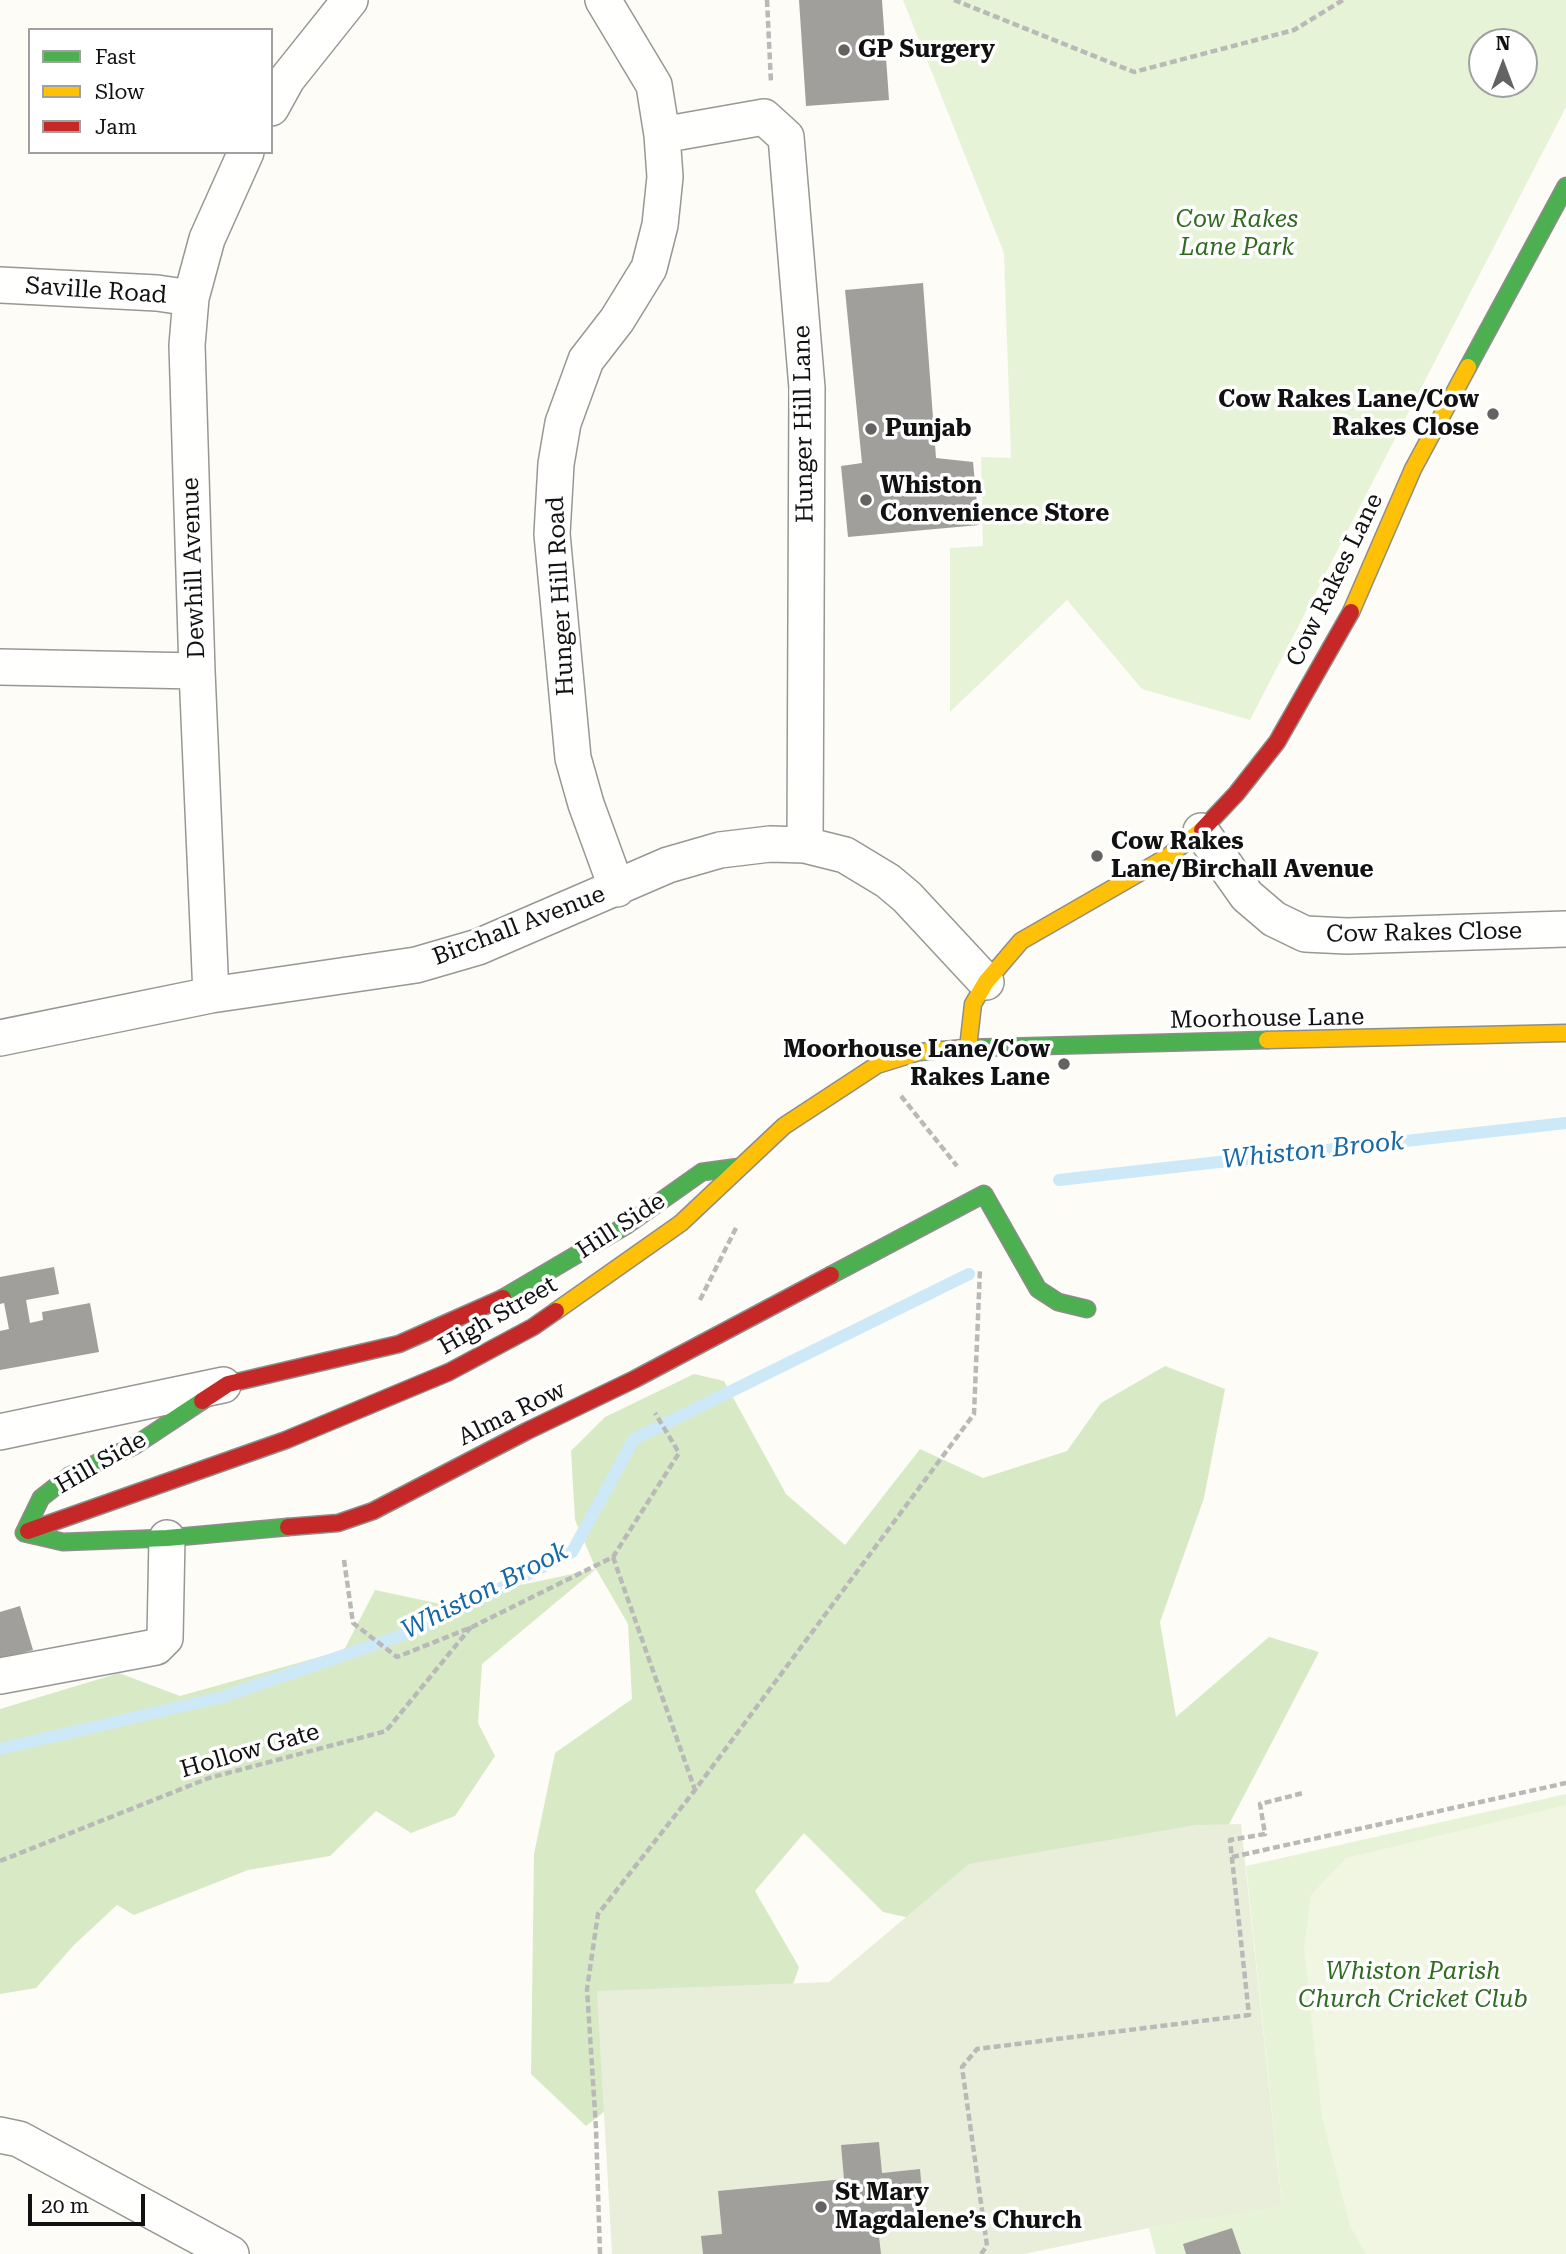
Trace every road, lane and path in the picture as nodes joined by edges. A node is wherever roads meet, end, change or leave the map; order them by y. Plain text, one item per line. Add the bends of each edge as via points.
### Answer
1 (350, 0) edge
2 (603, 0) edge
3 (767, 0) edge
4 (954, 0) edge
5 (1343, 0) edge
6 (273, 104) edge
7 (764, 117) junction
8 (662, 135) junction
9 (246, 154) edge
10 (1566, 186) edge
11 (0, 285) edge
12 (191, 298) junction
13 (0, 667) edge
14 (197, 671) junction
15 (1201, 831) junction
16 (805, 845) junction
17 (617, 889) junction
18 (1566, 929) edge
19 (986, 982) junction
20 (211, 995) junction
21 (1566, 1033) edge
22 (0, 1038) edge
23 (968, 1048) junction
24 (877, 1065) junction
25 (944, 1152) dead end
26 (740, 1167) junction
27 (738, 1224) dead end
28 (980, 1261) dead end
29 (1087, 1309) dead end
30 (670, 1360) junction
31 (635, 1379) junction
32 (228, 1384) junction
33 (0, 1432) edge
34 (338, 1524) junction
35 (18, 1535) junction
36 (167, 1538) junction
37 (613, 1557) junction
38 (472, 1627) junction
39 (0, 1676) edge
40 (1566, 1783) edge
41 (695, 1790) junction
42 (1303, 1793) dead end
43 (1232, 1857) junction
44 (0, 1861) edge
45 (0, 2134) edge
46 (231, 2254) edge
47 (600, 2254) edge
48 (981, 2254) edge

1 - 6 street via 287,79
2 - 8 street, Hunger Hill Road via 654,85
3 - 7 path via 771,97
4 - 5 path via 1134,72 1294,30
7 - 8 street
7 - 16 street, Hunger Hill Lane via 786,136 807,388
8 - 17 street, Hunger Hill Road via 665,177 649,268 586,360 563,423 556,464 552,534 573,758
9 - 12 street, Dewhill Avenue via 207,239
10 - 15 street, Cow Rakes Lane via 1413,470 1344,627 1277,742
11 - 12 street, Saville Road
12 - 14 street, Dewhill Avenue via 187,345
13 - 14 street
14 - 20 street, Dewhill Avenue
15 - 18 street, Cow Rakes Close via 1247,896 1274,919 1305,934
15 - 19 street, Cow Rakes Lane via 1167,857 1021,941
16 - 17 street, Birchall Avenue via 720,850 668,865
16 - 19 street, Birchall Avenue via 845,855 888,881
17 - 20 street, Birchall Avenue via 478,947 416,965
19 - 23 street, Cow Rakes Lane via 973,1004
20 - 22 street, Birchall Avenue
21 - 23 street, Moorhouse Lane
23 - 24 street, High Street via 919,1052
24 - 25 path
24 - 26 street, High Street via 785,1126
26 - 32 street, Hill Side via 702,1172 627,1225 502,1298 399,1344
26 - 35 street, High Street via 681,1223 605,1278 533,1327 449,1372 286,1440
27 - 30 path
28 - 41 path via 974,1414
29 - 30 street, Alma Row via 1058,1301 1038,1289 984,1194
30 - 31 street, Alma Row
31 - 34 street, Alma Row via 373,1511
31 - 37 path via 679,1453
32 - 33 street, Hill Side
32 - 35 street, Hill Side via 134,1446 69,1476 41,1498
34 - 36 street, Alma Row
34 - 38 path via 353,1623 397,1657
35 - 36 street, Alma Row via 63,1542
36 - 39 street via 165,1638 156,1647
37 - 38 path
37 - 41 path
38 - 44 path, Hollow Gate via 386,1731 209,1778
40 - 43 path
41 - 47 path via 598,1914 587,1989
42 - 43 path via 1259,1804 1265,1834 1230,1840
43 - 48 path via 1249,2015 977,2049 962,2067 987,2246
45 - 46 street via 19,2139

